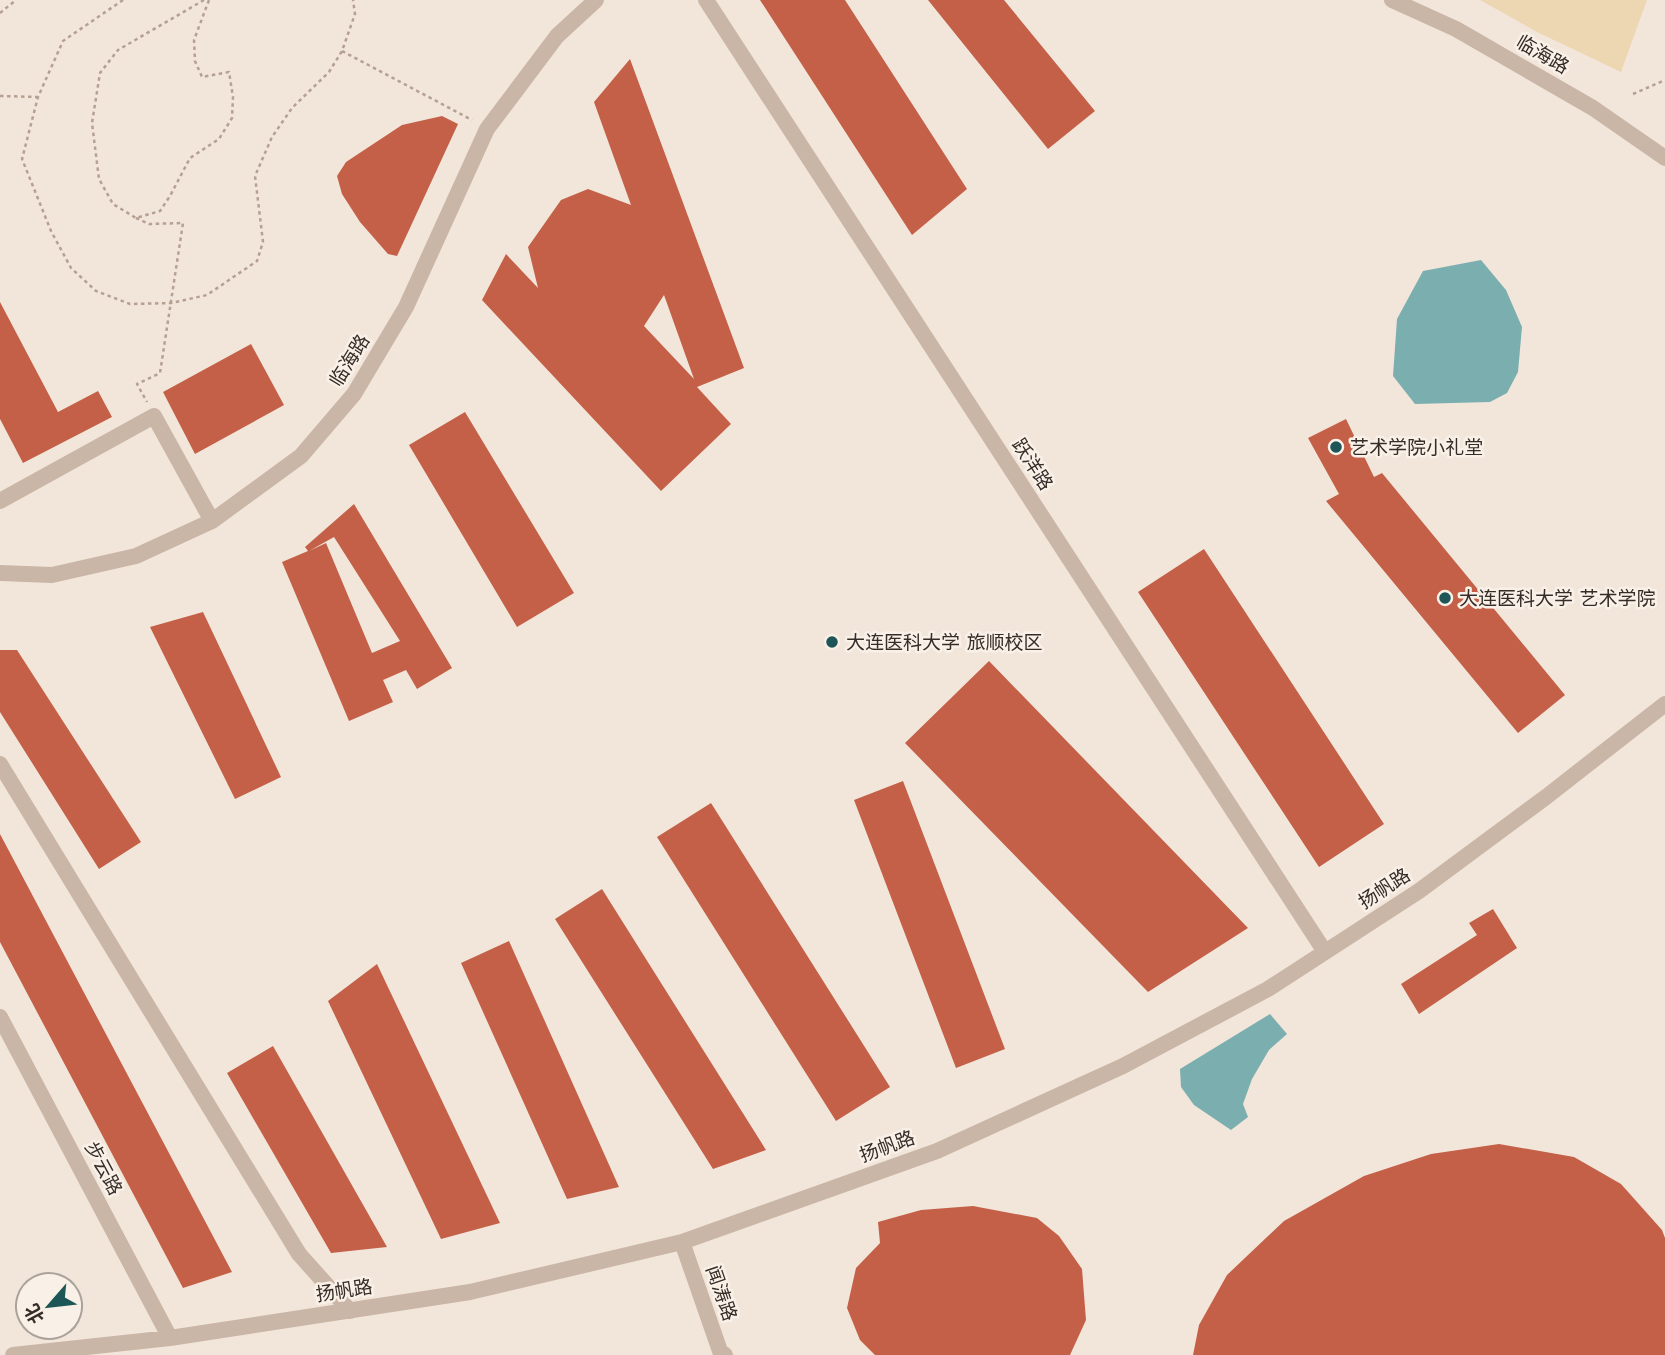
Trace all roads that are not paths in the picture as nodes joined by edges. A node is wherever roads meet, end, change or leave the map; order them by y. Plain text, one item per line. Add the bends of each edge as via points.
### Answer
1 (596, 0) edge
2 (706, 0) edge
3 (1392, 0) edge
4 (1665, 158) edge
5 (0, 501) edge
6 (212, 521) junction
7 (0, 573) edge
8 (1665, 704) edge
9 (0, 764) edge
10 (1325, 952) junction
11 (0, 1017) edge
12 (681, 1242) junction
13 (350, 1311) junction
14 (170, 1339) junction
15 (13, 1355) edge
16 (725, 1355) edge

1 - 6 street, 临海路 via 557,36 487,129 406,307 354,394 302,456
2 - 10 street, 跃洋路
3 - 4 street, 临海路 via 1456,29 1581,101
5 - 6 street via 154,416
6 - 7 street, 临海路 via 136,556 52,575
8 - 10 street, 扬帆路 via 1419,891
9 - 13 street via 299,1254
10 - 12 street, 扬帆路 via 1268,989 1123,1066 937,1151
11 - 14 street, 步云路
12 - 13 street, 扬帆路 via 471,1292
12 - 16 street, 闻涛路 via 720,1352
13 - 14 street, 扬帆路
14 - 15 street, 扬帆路

